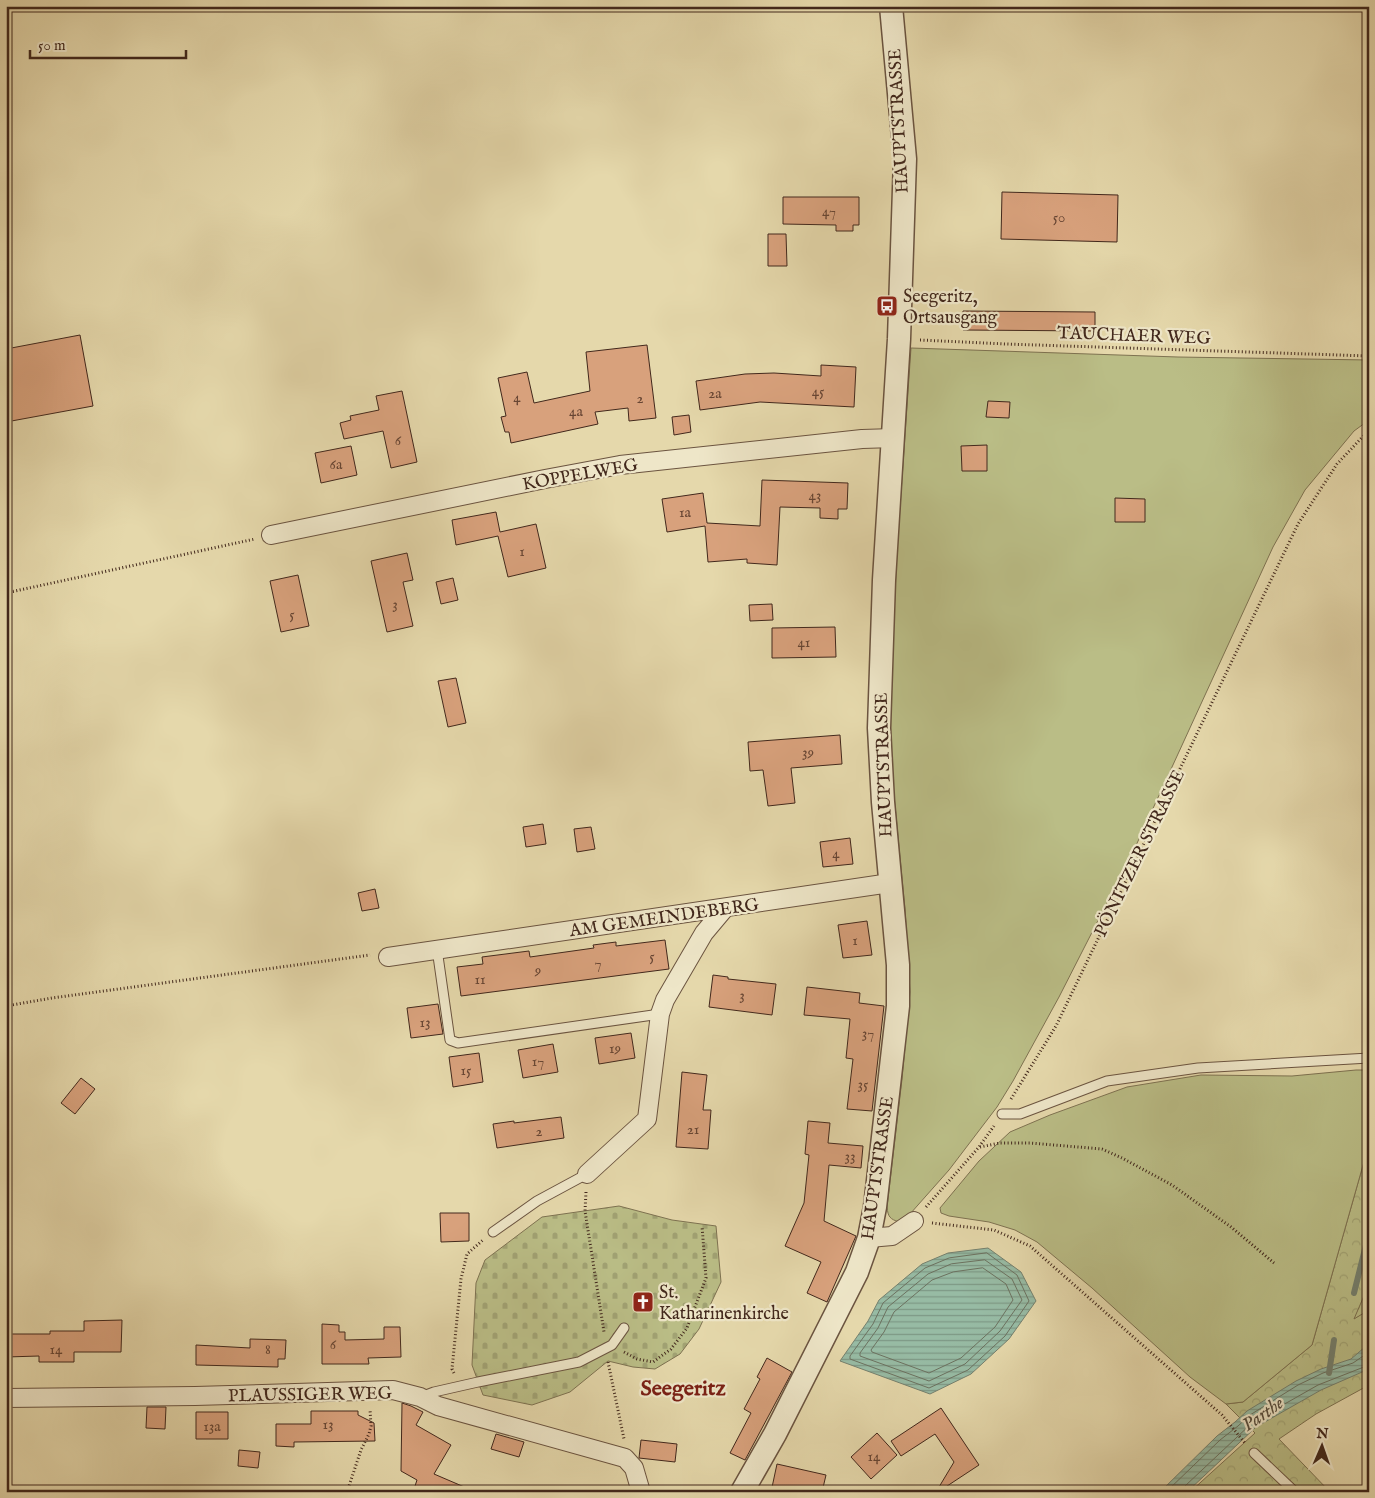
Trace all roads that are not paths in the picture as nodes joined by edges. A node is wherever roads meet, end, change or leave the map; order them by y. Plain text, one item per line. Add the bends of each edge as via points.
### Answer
1 (890, 6) edge
2 (894, 438) junction
3 (271, 535) road end
4 (890, 883) junction
5 (725, 908) junction
6 (437, 949) junction
7 (388, 957) road end
8 (660, 1014) junction
9 (1369, 1058) edge
10 (1002, 1114) road end
11 (587, 1174) joint
12 (914, 1221) road end
13 (493, 1232) road end
14 (869, 1238) junction
15 (624, 1328) dead end
16 (420, 1397) junction
17 (6, 1398) edge
18 (1254, 1453) road end
19 (641, 1492) edge
20 (742, 1492) edge
21 (1295, 1492) edge

1 - 2 street, HAUPTSTRASSE via 905,159
2 - 3 street, KOPPELWEG via 620,465
2 - 4 street, HAUPTSTRASSE via 883,589 879,728
4 - 5 street, AM GEMEINDEBERG
4 - 14 street, HAUPTSTRASSE via 898,965 898,1006
5 - 6 street, AM GEMEINDEBERG
5 - 8 street via 704,933
6 - 7 street, AM GEMEINDEBERG
6 - 8 lane via 450,1040 458,1042
8 - 11 street via 647,1119
9 - 10 lane via 1198,1068 1107,1081 1020,1114
11 - 13 lane via 537,1201
12 - 14 street via 892,1236
14 - 20 street, HAUPTSTRASSE via 853,1280
15 - 16 lane via 612,1345 579,1362
16 - 17 street, PLAUSSIGER WEG via 393,1390
16 - 19 street, PLAUSSIGER WEG via 438,1406 625,1458 634,1468
18 - 21 lane

